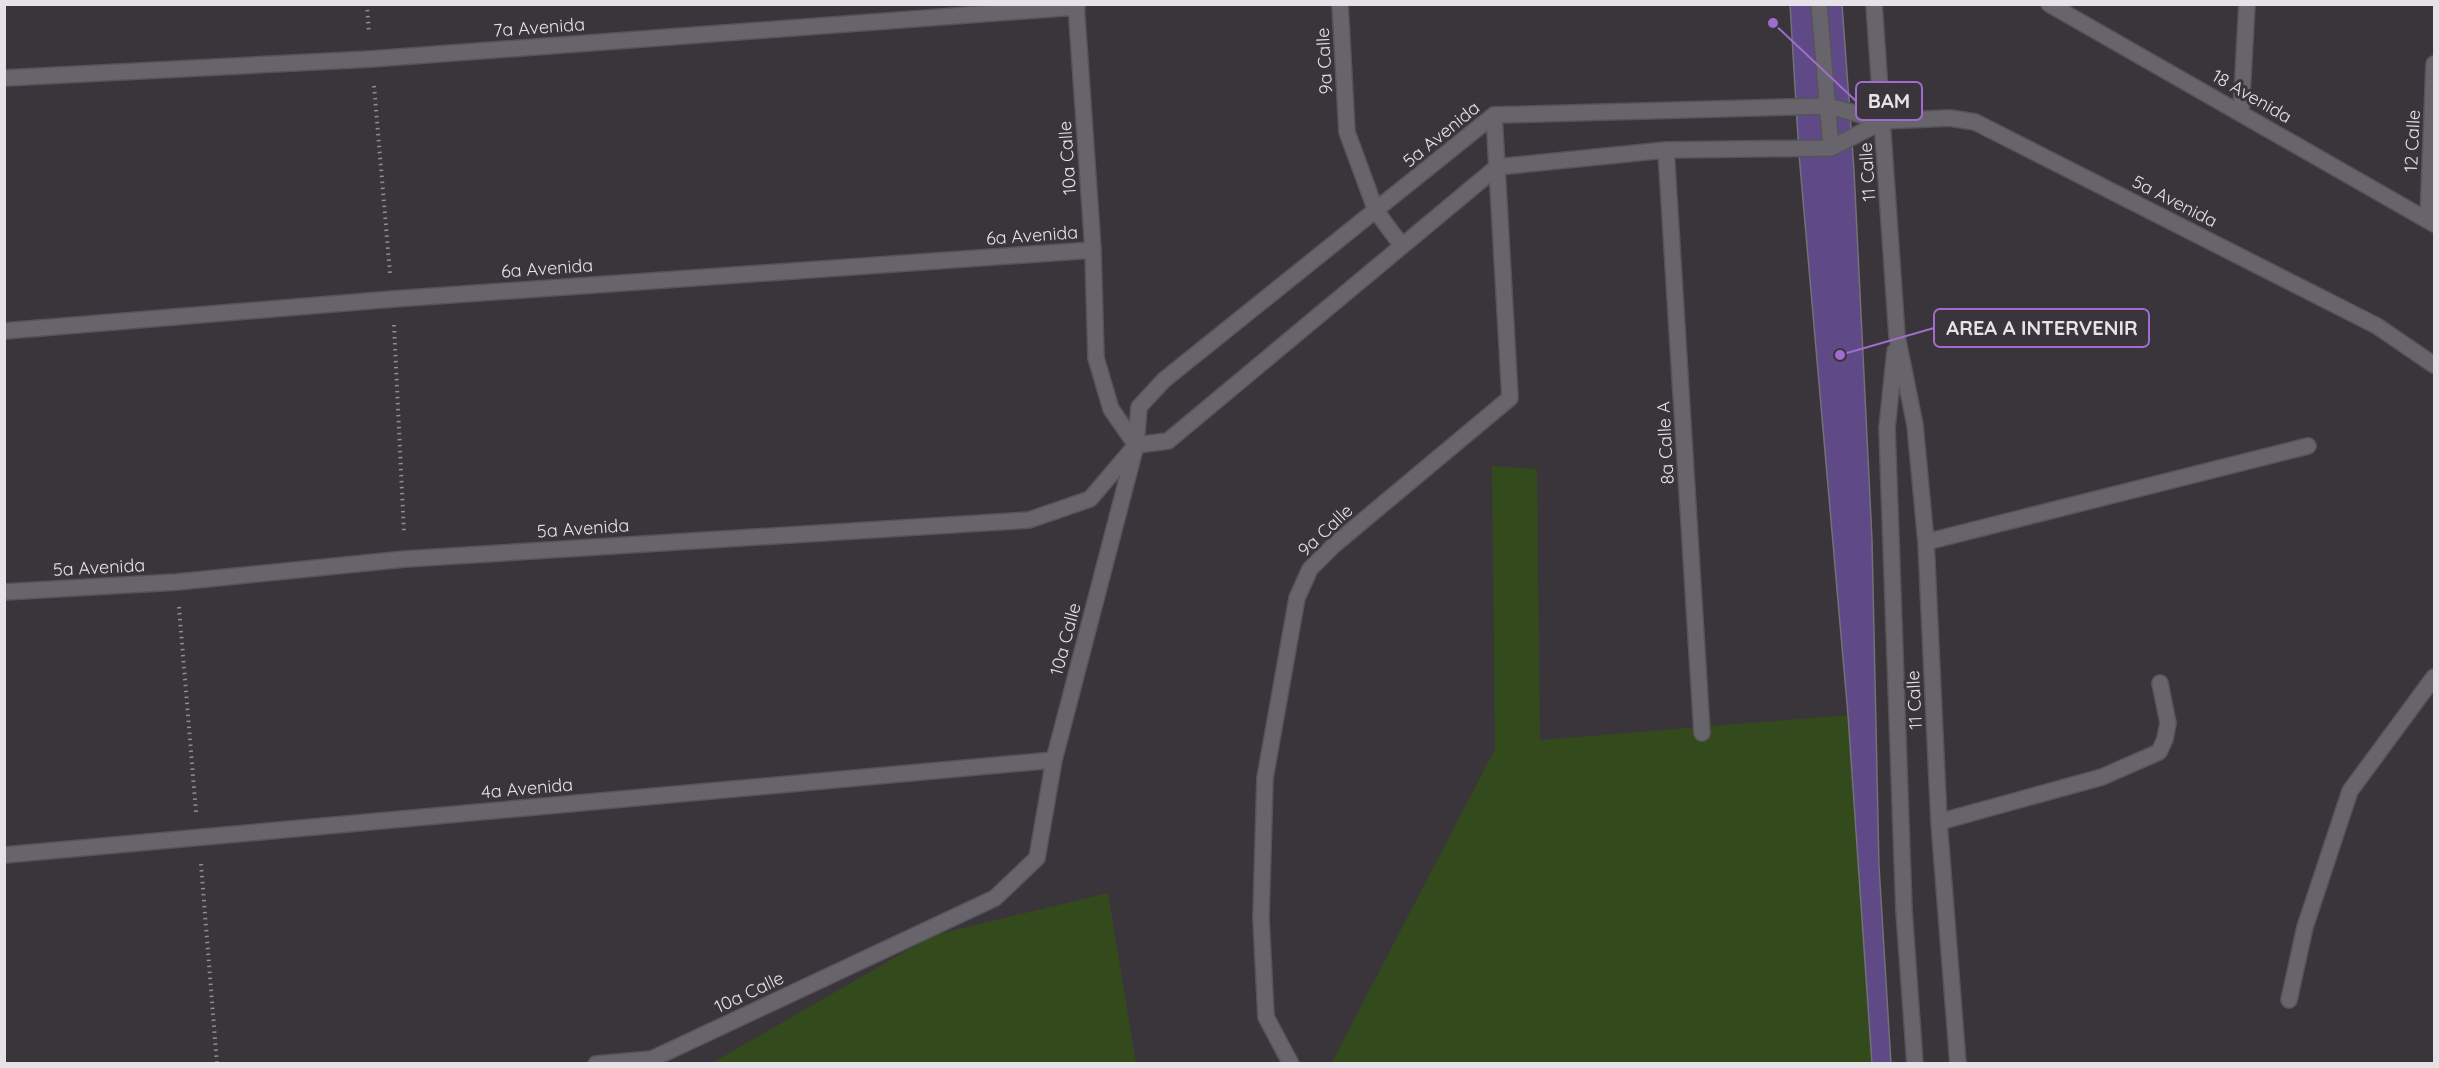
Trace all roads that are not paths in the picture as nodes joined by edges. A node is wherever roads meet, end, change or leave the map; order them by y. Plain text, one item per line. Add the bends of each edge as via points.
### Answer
1 (1341, 4) edge
2 (1819, 4) edge
3 (1874, 4) edge
4 (2049, 4) edge
5 (2247, 4) edge
6 (1076, 6) edge
7 (2434, 64) edge
8 (4, 78) edge
9 (1829, 106) junction
10 (2241, 112) junction
11 (1494, 115) junction
12 (1883, 121) junction
13 (1831, 148) junction
14 (1666, 150) junction
15 (1497, 167) junction
16 (1376, 211) junction
17 (2431, 222) edge
18 (1402, 246) junction
19 (1093, 250) junction
20 (4, 331) edge
21 (1897, 336) junction
22 (2434, 365) edge
23 (1136, 445) junction
24 (2308, 446) dead end
25 (1926, 542) junction
26 (4, 592) edge
27 (2434, 677) edge
28 (2160, 683) dead end
29 (1702, 733) dead end
30 (1054, 760) junction
31 (1939, 822) junction
32 (4, 855) edge
33 (2289, 1000) dead end
34 (596, 1064) edge
35 (1291, 1064) edge
36 (1915, 1064) edge
37 (1958, 1064) edge

1 - 16 street, 9a Calle via 1347,132
2 - 9 street
3 - 12 street, 11 Calle
4 - 10 street, 18 Avenida
5 - 10 street
6 - 8 street, 7a Avenida via 383,58
6 - 19 street, 10a Calle
7 - 17 street, 12 Calle
9 - 11 street, 5a Avenida
9 - 12 street, 5a Avenida
9 - 13 street
10 - 17 street, 18 Avenida
11 - 15 street, 9a Calle
11 - 16 street, 5a Avenida
12 - 13 street, 5a Avenida
12 - 21 street, 11 Calle
12 - 22 street, 5a Avenida via 1950,118 1975,122 2377,326
13 - 14 street, 5a Avenida
14 - 15 street, 5a Avenida
14 - 29 street, 8a Calle A
15 - 18 street
15 - 35 street, 9a Calle via 1510,398 1334,545 1310,569 1297,598 1265,778 1261,918 1266,1017
16 - 18 street, 9a Calle
16 - 23 street, 5a Avenida via 1164,380 1140,407
18 - 23 street via 1168,441
19 - 20 street, 6a Avenida via 405,298
19 - 23 street, 10a Calle via 1096,358 1111,409
21 - 25 street, 11 Calle via 1915,425
21 - 36 street, 11 Calle via 1887,428 1904,911
23 - 26 street, 5a Avenida via 1090,499 1029,520 405,559 177,582
23 - 30 street, 10a Calle
24 - 25 street
25 - 31 street, 11 Calle
27 - 33 street via 2350,791 2305,927
28 - 31 street via 2168,723 2159,752 2103,777
30 - 32 street, 4a Avenida
30 - 34 street, 10a Calle via 1037,858 995,898 652,1059
31 - 37 street, 11 Calle

